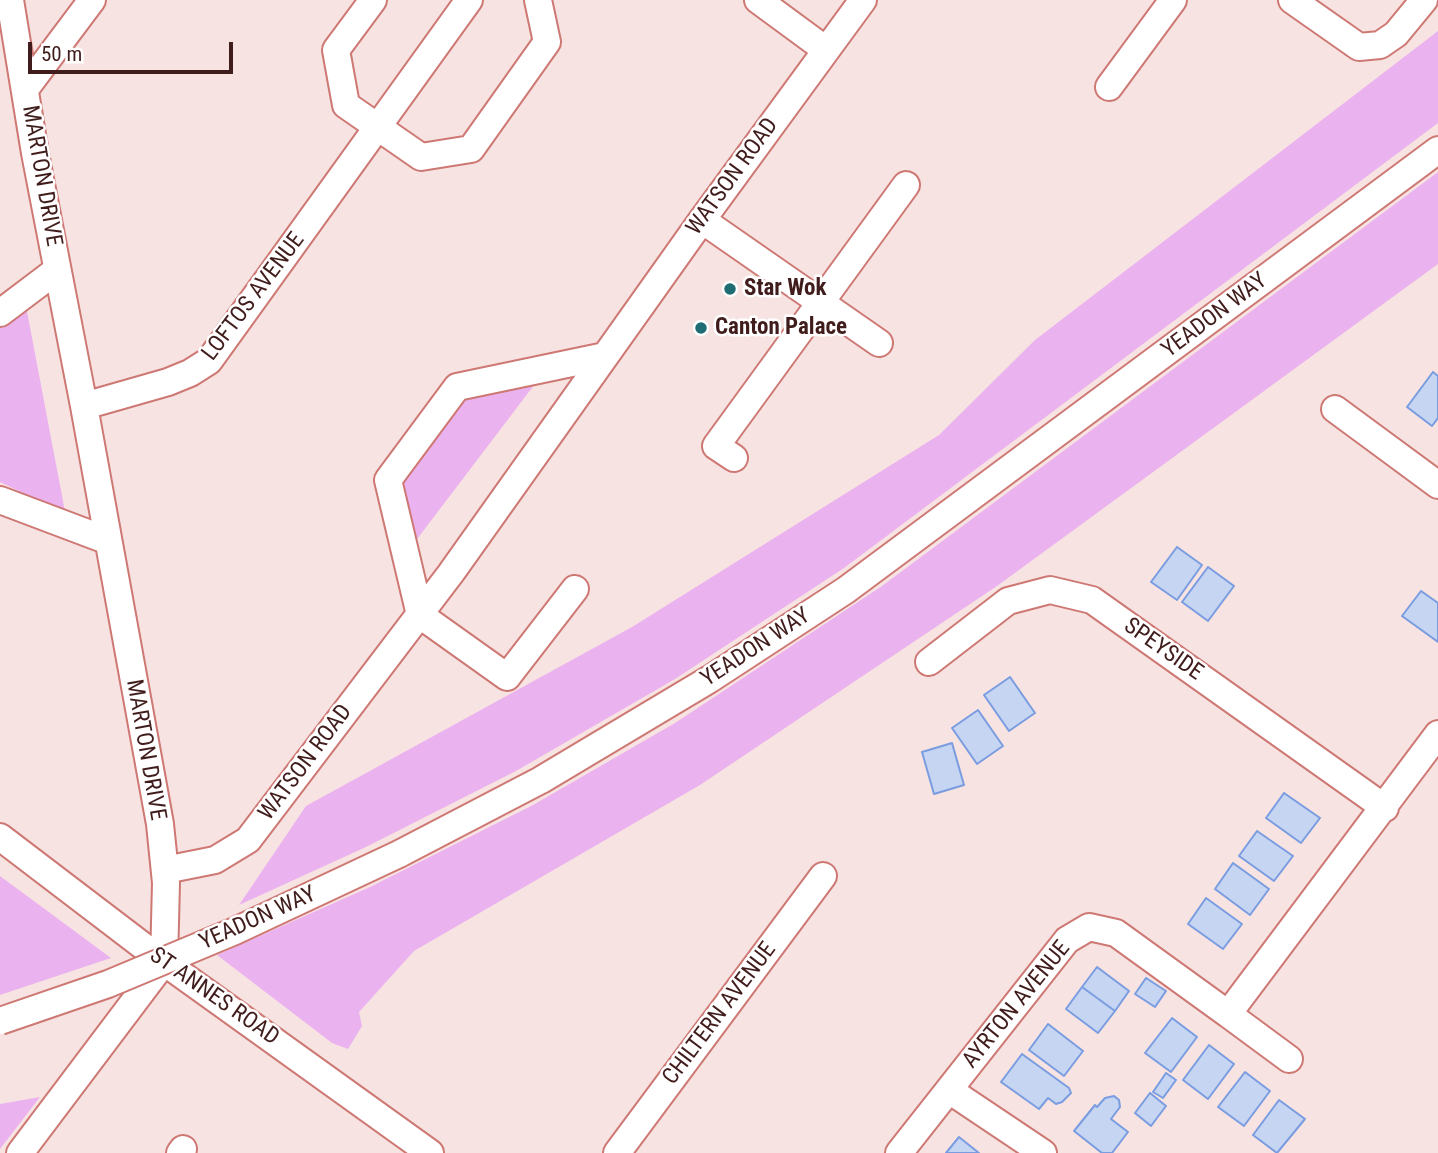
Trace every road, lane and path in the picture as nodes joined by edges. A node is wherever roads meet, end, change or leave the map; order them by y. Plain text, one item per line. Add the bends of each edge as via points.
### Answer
1 (10, 0) edge
2 (92, 0) edge
3 (373, 0) edge
4 (469, 0) edge
5 (538, 0) edge
6 (758, 0) edge
7 (863, 0) edge
8 (1173, 0) edge
9 (1292, 0) edge
10 (1424, 0) edge
11 (826, 50) junction
12 (1109, 87) dead end
13 (26, 88) junction
14 (378, 128) junction
15 (1438, 150) edge
16 (906, 186) dead end
17 (702, 220) junction
18 (57, 270) junction
19 (820, 302) junction
20 (0, 313) edge
21 (879, 343) dead end
22 (605, 356) junction
23 (85, 406) junction
24 (1335, 409) dead end
25 (734, 458) dead end
26 (1438, 485) edge
27 (0, 500) edge
28 (106, 540) junction
29 (575, 589) dead end
30 (420, 615) junction
31 (929, 662) dead end
32 (1438, 734) edge
33 (1385, 808) junction
34 (0, 837) edge
35 (165, 870) junction
36 (823, 876) dead end
37 (164, 962) junction
38 (1228, 1014) junction
39 (0, 1021) edge
40 (1289, 1059) dead end
41 (949, 1090) junction
42 (20, 1153) edge
43 (430, 1153) edge
44 (617, 1153) edge
45 (899, 1153) edge
46 (1043, 1153) edge

1 - 13 street, MARTON DRIVE
2 - 13 street
3 - 14 street via 336,50 346,105
4 - 14 street, LOFTOS AVENUE
5 - 14 street via 547,42 471,149 421,157
6 - 11 street
7 - 11 street, WATSON ROAD
8 - 12 street
9 - 10 street via 1359,47 1380,45 1396,34
11 - 17 street, WATSON ROAD
13 - 18 street, MARTON DRIVE
14 - 23 street, LOFTOS AVENUE via 209,361 168,382
15 - 39 street, YEADON WAY, bridge via 846,590 710,678 541,780 399,854 108,985
16 - 19 street
17 - 19 street
17 - 22 street, WATSON ROAD
18 - 20 street, MARTON DRIVE
18 - 23 street, MARTON DRIVE
19 - 21 street
19 - 25 street via 716,446
22 - 30 street, WATSON ROAD
22 - 30 street via 457,387 388,480
23 - 28 street, MARTON DRIVE
24 - 26 street
27 - 28 street
28 - 35 street, MARTON DRIVE
29 - 30 street via 507,677
30 - 35 street, WATSON ROAD via 248,840 215,860
31 - 33 street, SPEYSIDE via 1008,601 1050,590 1092,600
32 - 33 street
33 - 38 street
34 - 37 street, ST ANNES ROAD
35 - 37 street, MARTON DRIVE
36 - 44 street, CHILTERN AVENUE
37 - 42 street
37 - 43 street, ST ANNES ROAD
38 - 40 street, AYRTON AVENUE
38 - 41 street, AYRTON AVENUE via 1116,933 1089,927 1067,940
41 - 45 street, AYRTON AVENUE
41 - 46 street

